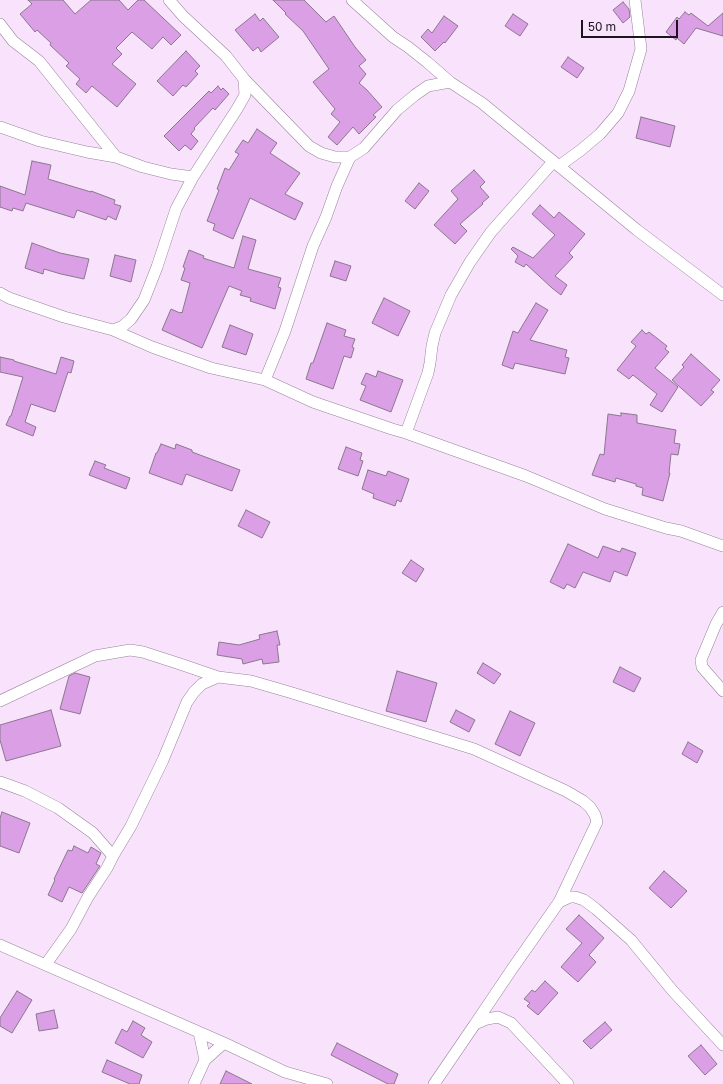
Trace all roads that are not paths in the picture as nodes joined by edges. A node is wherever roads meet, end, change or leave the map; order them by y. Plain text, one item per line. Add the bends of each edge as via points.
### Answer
1 (169, 0) edge
2 (352, 0) edge
3 (635, 0) edge
4 (0, 24) edge
5 (244, 79) junction
6 (450, 82) junction
7 (0, 127) edge
8 (116, 157) junction
9 (350, 157) junction
10 (556, 164) junction
11 (193, 177) junction
12 (0, 293) edge
13 (723, 295) edge
14 (113, 330) junction
15 (265, 380) junction
16 (406, 433) junction
17 (723, 546) edge
18 (723, 612) edge
19 (218, 677) junction
20 (723, 691) edge
21 (0, 701) edge
22 (0, 782) edge
23 (113, 856) junction
24 (559, 902) junction
25 (0, 945) edge
26 (46, 964) junction
27 (475, 1024) junction
28 (199, 1032) junction
29 (224, 1043) junction
30 (723, 1045) edge
31 (205, 1060) junction
32 (194, 1084) edge
33 (327, 1084) edge
34 (434, 1084) edge
35 (568, 1084) edge

1 - 5 street via 226,56
2 - 6 street via 393,37
3 - 10 street via 641,49 629,92 618,113 600,134 581,150
4 - 8 street via 13,41 39,61
5 - 9 street via 309,146 321,153
5 - 11 street via 245,95
6 - 9 street via 428,86 415,95 397,110 364,148
6 - 10 street via 482,103
7 - 8 street via 40,141
8 - 11 street via 143,167
9 - 15 street via 313,246 285,331
10 - 13 street via 636,230
10 - 16 street via 491,232 451,295 435,333 428,373
11 - 14 street via 176,209 144,300 131,319
12 - 14 street via 64,317
14 - 15 street via 211,368
15 - 16 street via 313,402
16 - 17 street via 539,480 605,509
18 - 20 street via 701,660 702,667
19 - 21 street via 183,664 130,650 95,656
19 - 23 street via 202,684 187,702 163,760 131,826
19 - 24 street via 251,681 474,749 583,801 590,807 597,822
22 - 23 street via 58,808 93,833
23 - 26 street via 71,929
24 - 27 street
24 - 30 street via 570,897 584,900 632,940 672,990
25 - 26 street
26 - 28 street
27 - 34 street
27 - 35 street via 498,1017 511,1023
28 - 29 street
28 - 31 street
29 - 31 street
29 - 33 street via 285,1072
31 - 32 street

